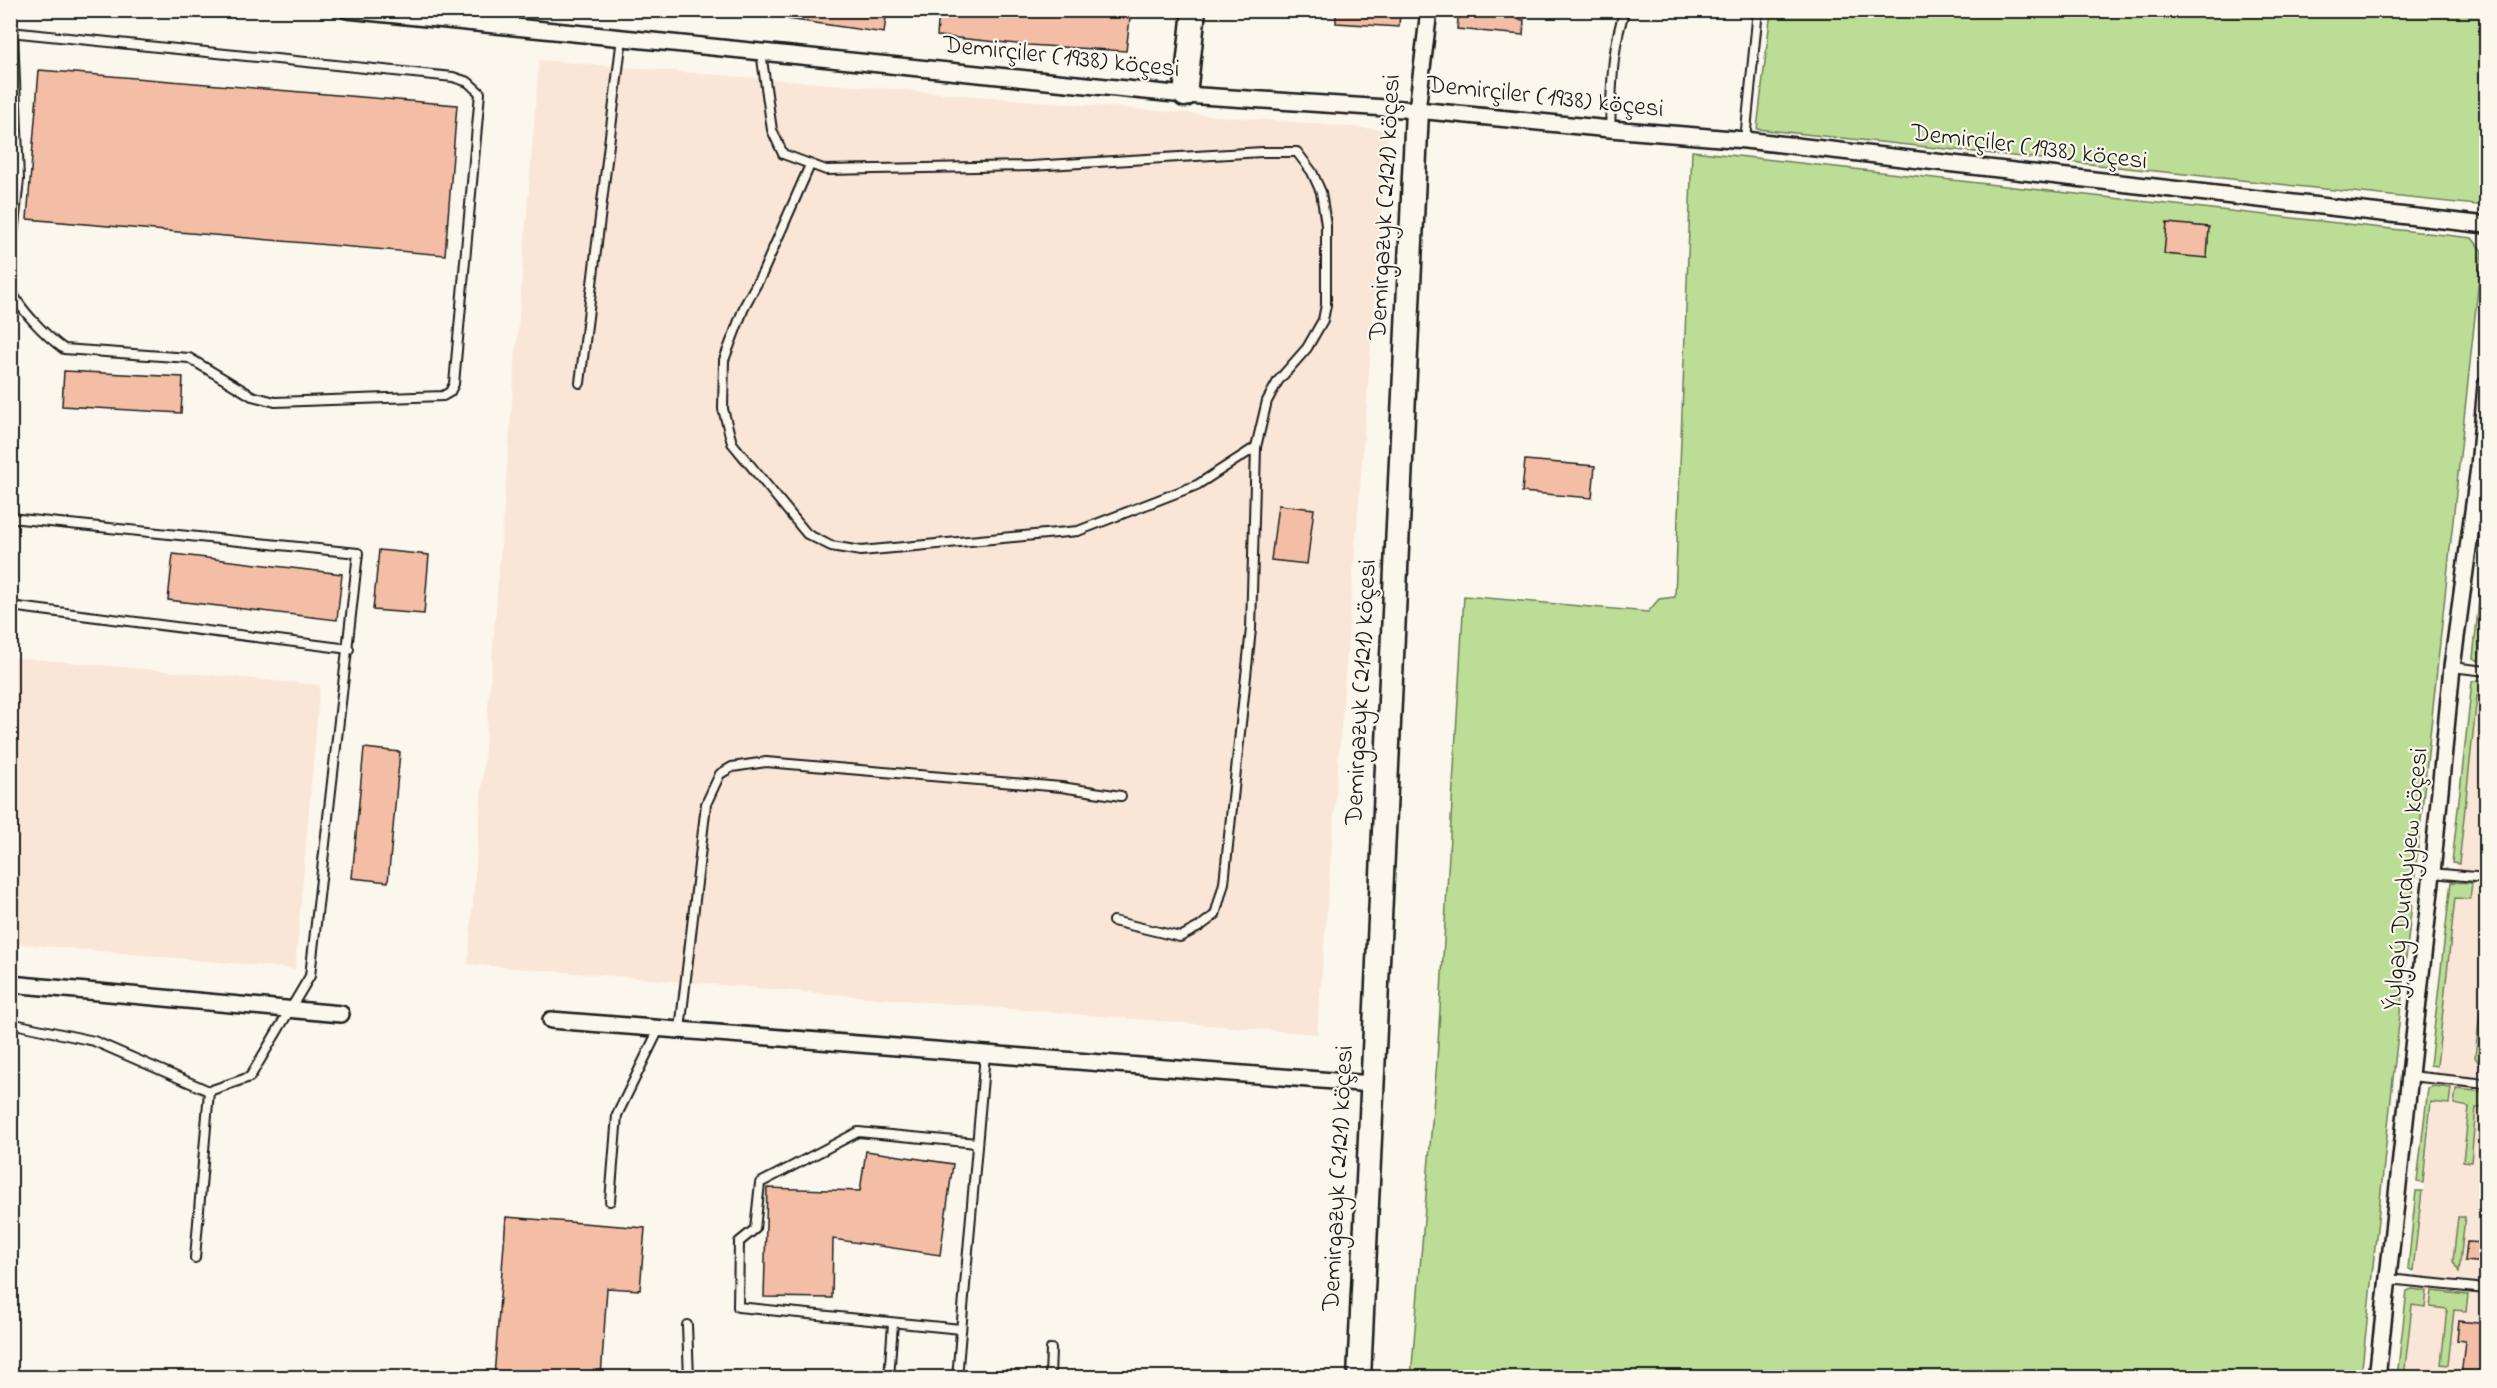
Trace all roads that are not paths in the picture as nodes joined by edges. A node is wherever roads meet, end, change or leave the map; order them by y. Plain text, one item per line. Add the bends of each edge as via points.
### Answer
1 (347, 10) edge
2 (1194, 10) edge
3 (1429, 10) edge
4 (1625, 10) edge
5 (1758, 10) edge
6 (511, 18) edge
7 (12, 32) edge
8 (622, 37) junction
9 (760, 52) junction
10 (1185, 95) junction
11 (1417, 110) junction
12 (1610, 129) junction
13 (1745, 140) junction
14 (810, 165) junction
15 (2487, 225) edge
16 (10, 263) edge
17 (10, 287) edge
18 (580, 383) dead end
19 (2487, 385) edge
20 (1256, 447) junction
21 (2483, 468) edge
22 (10, 518) edge
23 (10, 606) edge
24 (348, 648) junction
25 (2452, 667) junction
26 (2487, 671) edge
27 (1121, 796) dead end
28 (2433, 873) junction
29 (2487, 878) edge
30 (1113, 921) dead end
31 (10, 984) edge
32 (289, 1010) junction
33 (341, 1014) dead end
34 (551, 1020) dead end
35 (10, 1023) edge
36 (659, 1029) junction
37 (680, 1030) junction
38 (985, 1054) junction
39 (2410, 1076) junction
40 (2487, 1083) edge
41 (1372, 1084) junction
42 (209, 1092) junction
43 (977, 1143) junction
44 (610, 1201) dead end
45 (195, 1258) dead end
46 (2388, 1279) junction
47 (2487, 1289) edge
48 (893, 1323) junction
49 (687, 1325) dead end
50 (961, 1329) junction
51 (1051, 1349) dead end
52 (689, 1377) edge
53 (889, 1377) edge
54 (957, 1377) edge
55 (1050, 1377) edge
56 (1359, 1377) edge
57 (2377, 1377) edge

1 - 6 street, Demirçiler (1938) köçesi
2 - 10 street
3 - 11 street, Demirgazyk (2121) köçesi
4 - 12 lane via 1613,57
5 - 13 lane
6 - 8 street, Demirçiler (1938) köçesi
7 - 16 lane via 19,179
7 - 17 lane via 453,77 468,82 480,93 454,384 443,396 275,402 252,396 189,358 64,349 19,303
8 - 9 street, Demirçiler (1938) köçesi
8 - 18 lane
9 - 10 street, Demirçiler (1938) köçesi
9 - 14 lane via 772,130 783,154
10 - 11 street, Demirçiler (1938) köçesi
11 - 12 street, Demirçiler (1938) köçesi
11 - 41 street, Demirgazyk (2121) köçesi
12 - 13 street, Demirçiler (1938) köçesi
13 - 15 street, Demirçiler (1938) köçesi
14 - 20 lane via 826,170 1019,166 1296,152 1321,192 1326,225 1326,305 1323,320 1307,348 1278,381 1267,401
14 - 20 lane via 724,360 723,410 732,442 807,534 831,546 861,551 1078,531 1197,485
19 - 21 street, Ýylgaý Durdyýew köçesi
20 - 30 lane via 1251,629 1224,883 1215,915 1180,936
21 - 25 street, Ýylgaý Durdyýew köçesi
22 - 24 lane via 358,553
23 - 24 lane
24 - 32 lane via 310,976
25 - 26 lane
25 - 28 street, Ýylgaý Durdyýew köçesi
27 - 37 lane via 1061,787 766,762 732,767 720,774 706,804
28 - 29 lane
28 - 39 street, Ýylgaý Durdyýew köçesi
31 - 32 street
32 - 33 street
32 - 42 lane via 250,1077
34 - 36 street
35 - 42 lane via 94,1041
36 - 37 street
36 - 44 lane via 616,1115
37 - 38 street
38 - 41 street
38 - 43 lane
39 - 40 lane
39 - 46 street, Ýylgaý Durdyýew köçesi
41 - 56 street, Demirgazyk (2121) köçesi
42 - 45 lane
43 - 48 lane via 858,1132 760,1183 755,1229 739,1242 738,1307
43 - 50 lane
46 - 47 lane
46 - 57 street, Ýylgaý Durdyýew köçesi
48 - 50 lane
48 - 53 lane
49 - 52 lane
50 - 54 lane
51 - 55 lane

